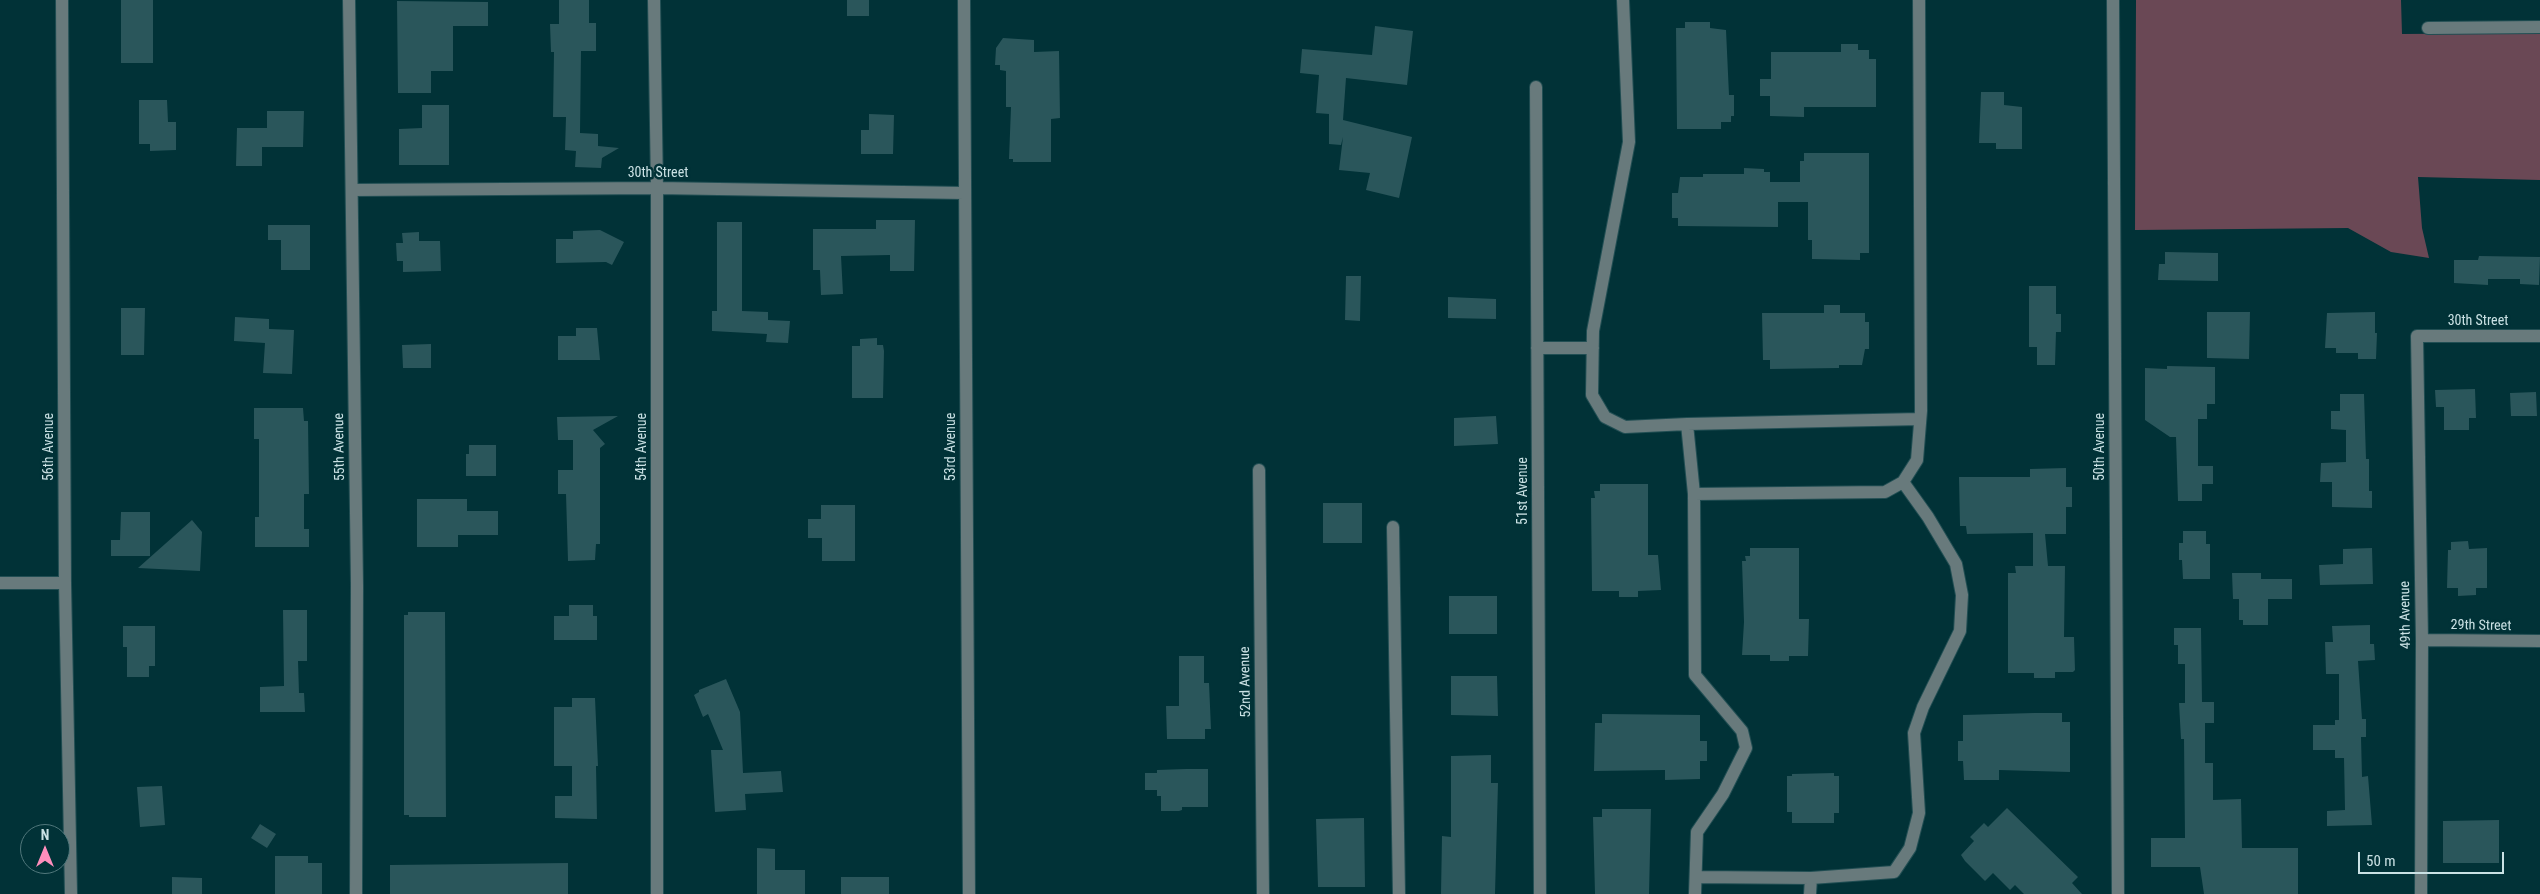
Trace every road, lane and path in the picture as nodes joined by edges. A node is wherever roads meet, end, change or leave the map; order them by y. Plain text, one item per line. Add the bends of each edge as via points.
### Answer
1 (62, 0) edge
2 (349, 0) edge
3 (654, 0) edge
4 (964, 0) edge
5 (1623, 0) edge
6 (1919, 0) edge
7 (2112, 0) edge
8 (2540, 27) edge
9 (2428, 28) dead end
10 (1536, 87) dead end
11 (657, 188) junction
12 (352, 190) junction
13 (964, 193) junction
14 (2416, 336) joint
15 (2540, 336) edge
16 (1537, 348) junction
17 (1593, 348) junction
18 (1920, 419) junction
19 (1686, 424) junction
20 (1259, 470) dead end
21 (1903, 482) junction
22 (1694, 494) junction
23 (1393, 527) dead end
24 (0, 583) edge
25 (65, 583) junction
26 (2422, 640) junction
27 (2540, 642) edge
28 (1696, 877) junction
29 (1811, 878) junction
30 (71, 894) edge
31 (356, 894) edge
32 (657, 894) edge
33 (969, 894) edge
34 (1263, 894) edge
35 (1399, 894) edge
36 (1540, 894) edge
37 (1695, 894) edge
38 (1810, 894) edge
39 (2118, 894) edge
40 (2421, 894) edge

1 - 25 street, 56th Avenue
2 - 12 street, 55th Avenue
3 - 11 street, 54th Avenue
4 - 13 street, 53rd Avenue
5 - 17 street via 1629,142 1593,331
6 - 18 street
7 - 39 street, 50th Avenue
8 - 9 street
10 - 16 street, 51st Avenue
11 - 12 street, 30th Street
11 - 13 street, 30th Street
11 - 32 street, 54th Avenue
12 - 31 street, 55th Avenue via 357,585
13 - 33 street, 53rd Avenue
14 - 15 street, 30th Street
14 - 26 street, 49th Avenue
16 - 17 street
16 - 36 street, 51st Avenue
17 - 19 street via 1592,395 1605,417 1625,427
18 - 19 street
18 - 21 street via 1917,460
19 - 22 street
20 - 34 street, 52nd Avenue
21 - 22 street via 1885,492
21 - 29 street via 1956,564 1962,595 1960,631 1914,733 1919,814 1910,848 1894,872
22 - 28 street via 1695,675 1742,731 1746,748 1697,832
23 - 35 street
24 - 25 street
25 - 30 street, 56th Avenue
26 - 27 street, 29th Street
26 - 40 street, 49th Avenue
28 - 29 street
28 - 37 street
29 - 38 street

